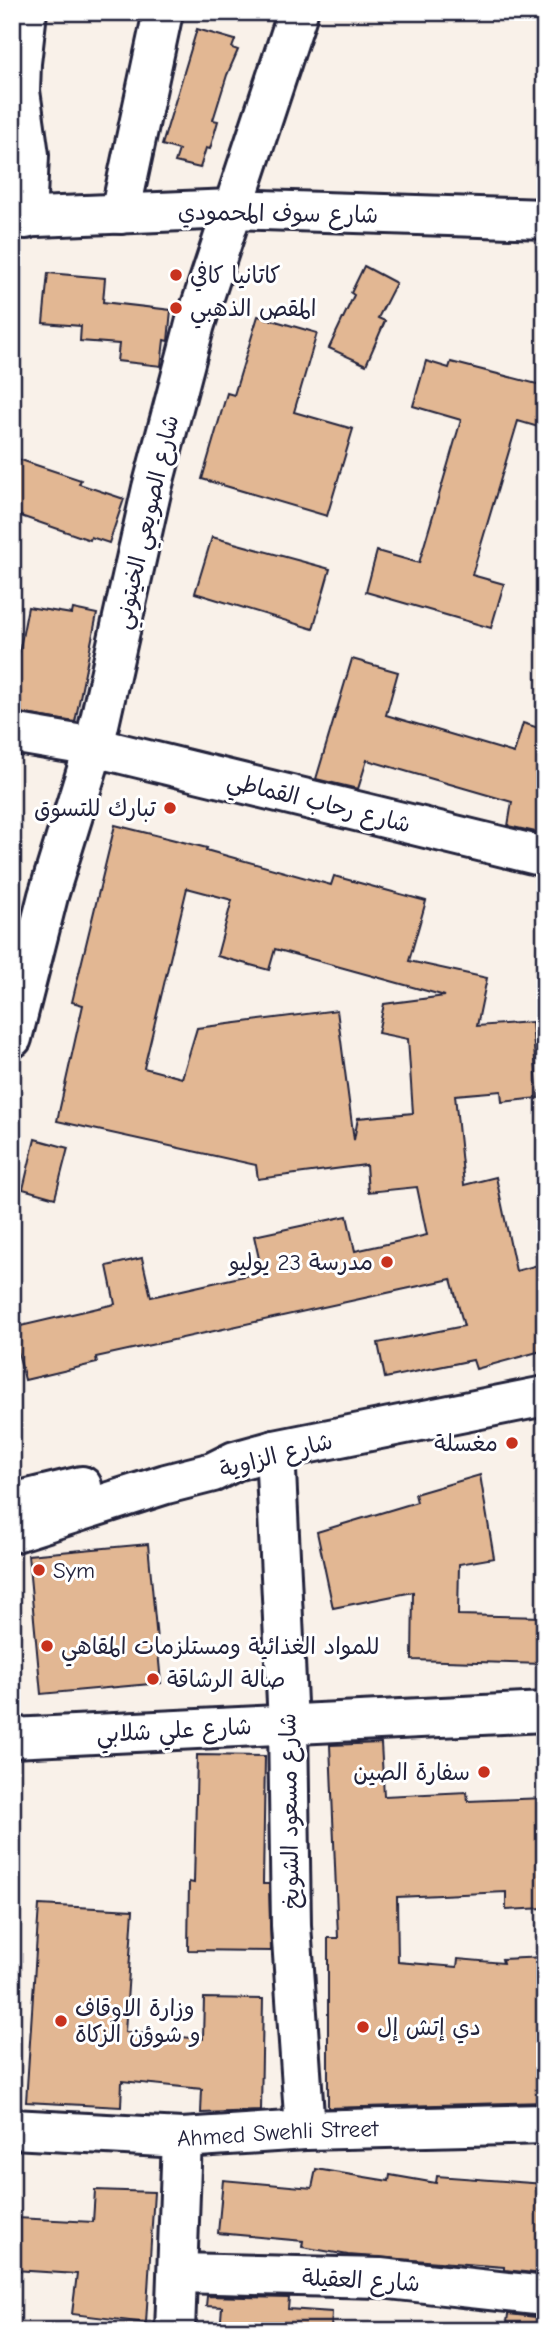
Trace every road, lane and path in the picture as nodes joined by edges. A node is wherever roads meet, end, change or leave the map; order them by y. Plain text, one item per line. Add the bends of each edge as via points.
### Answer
1 (27, 12) edge
2 (163, 12) edge
3 (298, 12) edge
4 (232, 209) junction
5 (120, 214) junction
6 (19, 218) edge
7 (545, 219) edge
8 (12, 733) edge
9 (94, 747) junction
10 (545, 856) edge
11 (12, 1038) edge
12 (545, 1396) edge
13 (275, 1450) junction
14 (235, 1461) junction
15 (12, 1503) edge
16 (12, 1533) edge
17 (545, 1712) edge
18 (288, 1724) junction
19 (12, 1738) edge
20 (545, 2124) edge
21 (12, 2129) edge
22 (305, 2130) junction
23 (182, 2138) junction
24 (178, 2273) junction
25 (545, 2296) edge
26 (175, 2331) edge

1 - 6 street via 20,91 29,155
2 - 5 street
3 - 4 street, شارع الصويعي الخيتوني
4 - 5 street, شارع سوف المحمودي
4 - 7 street, شارع سوف المحمودي
4 - 9 street, شارع الصويعي الخيتوني via 195,324 152,488
5 - 6 street, شارع سوف المحمودي
8 - 9 street, شارع رحاب القماطي
9 - 10 street, شارع رحاب القماطي
9 - 11 street, شارع الصويعي الخيتوني via 48,896
12 - 13 street, شارع الزاوية
13 - 14 street, شارع الزاوية
13 - 18 street, شارع مسعود الشويخ
14 - 15 street via 168,1467
14 - 16 street, شارع الزاوية
17 - 18 street, شارع علي شلابي
18 - 19 street, شارع علي شلابي
18 - 22 street, شارع مسعود الشويخ via 291,1925
20 - 22 street, Ahmed Swehli Street
21 - 23 street, Ahmed Swehli Street
22 - 23 street, Ahmed Swehli Street
23 - 24 street
24 - 25 street, شارع العقيلة via 380,2278
24 - 26 street

